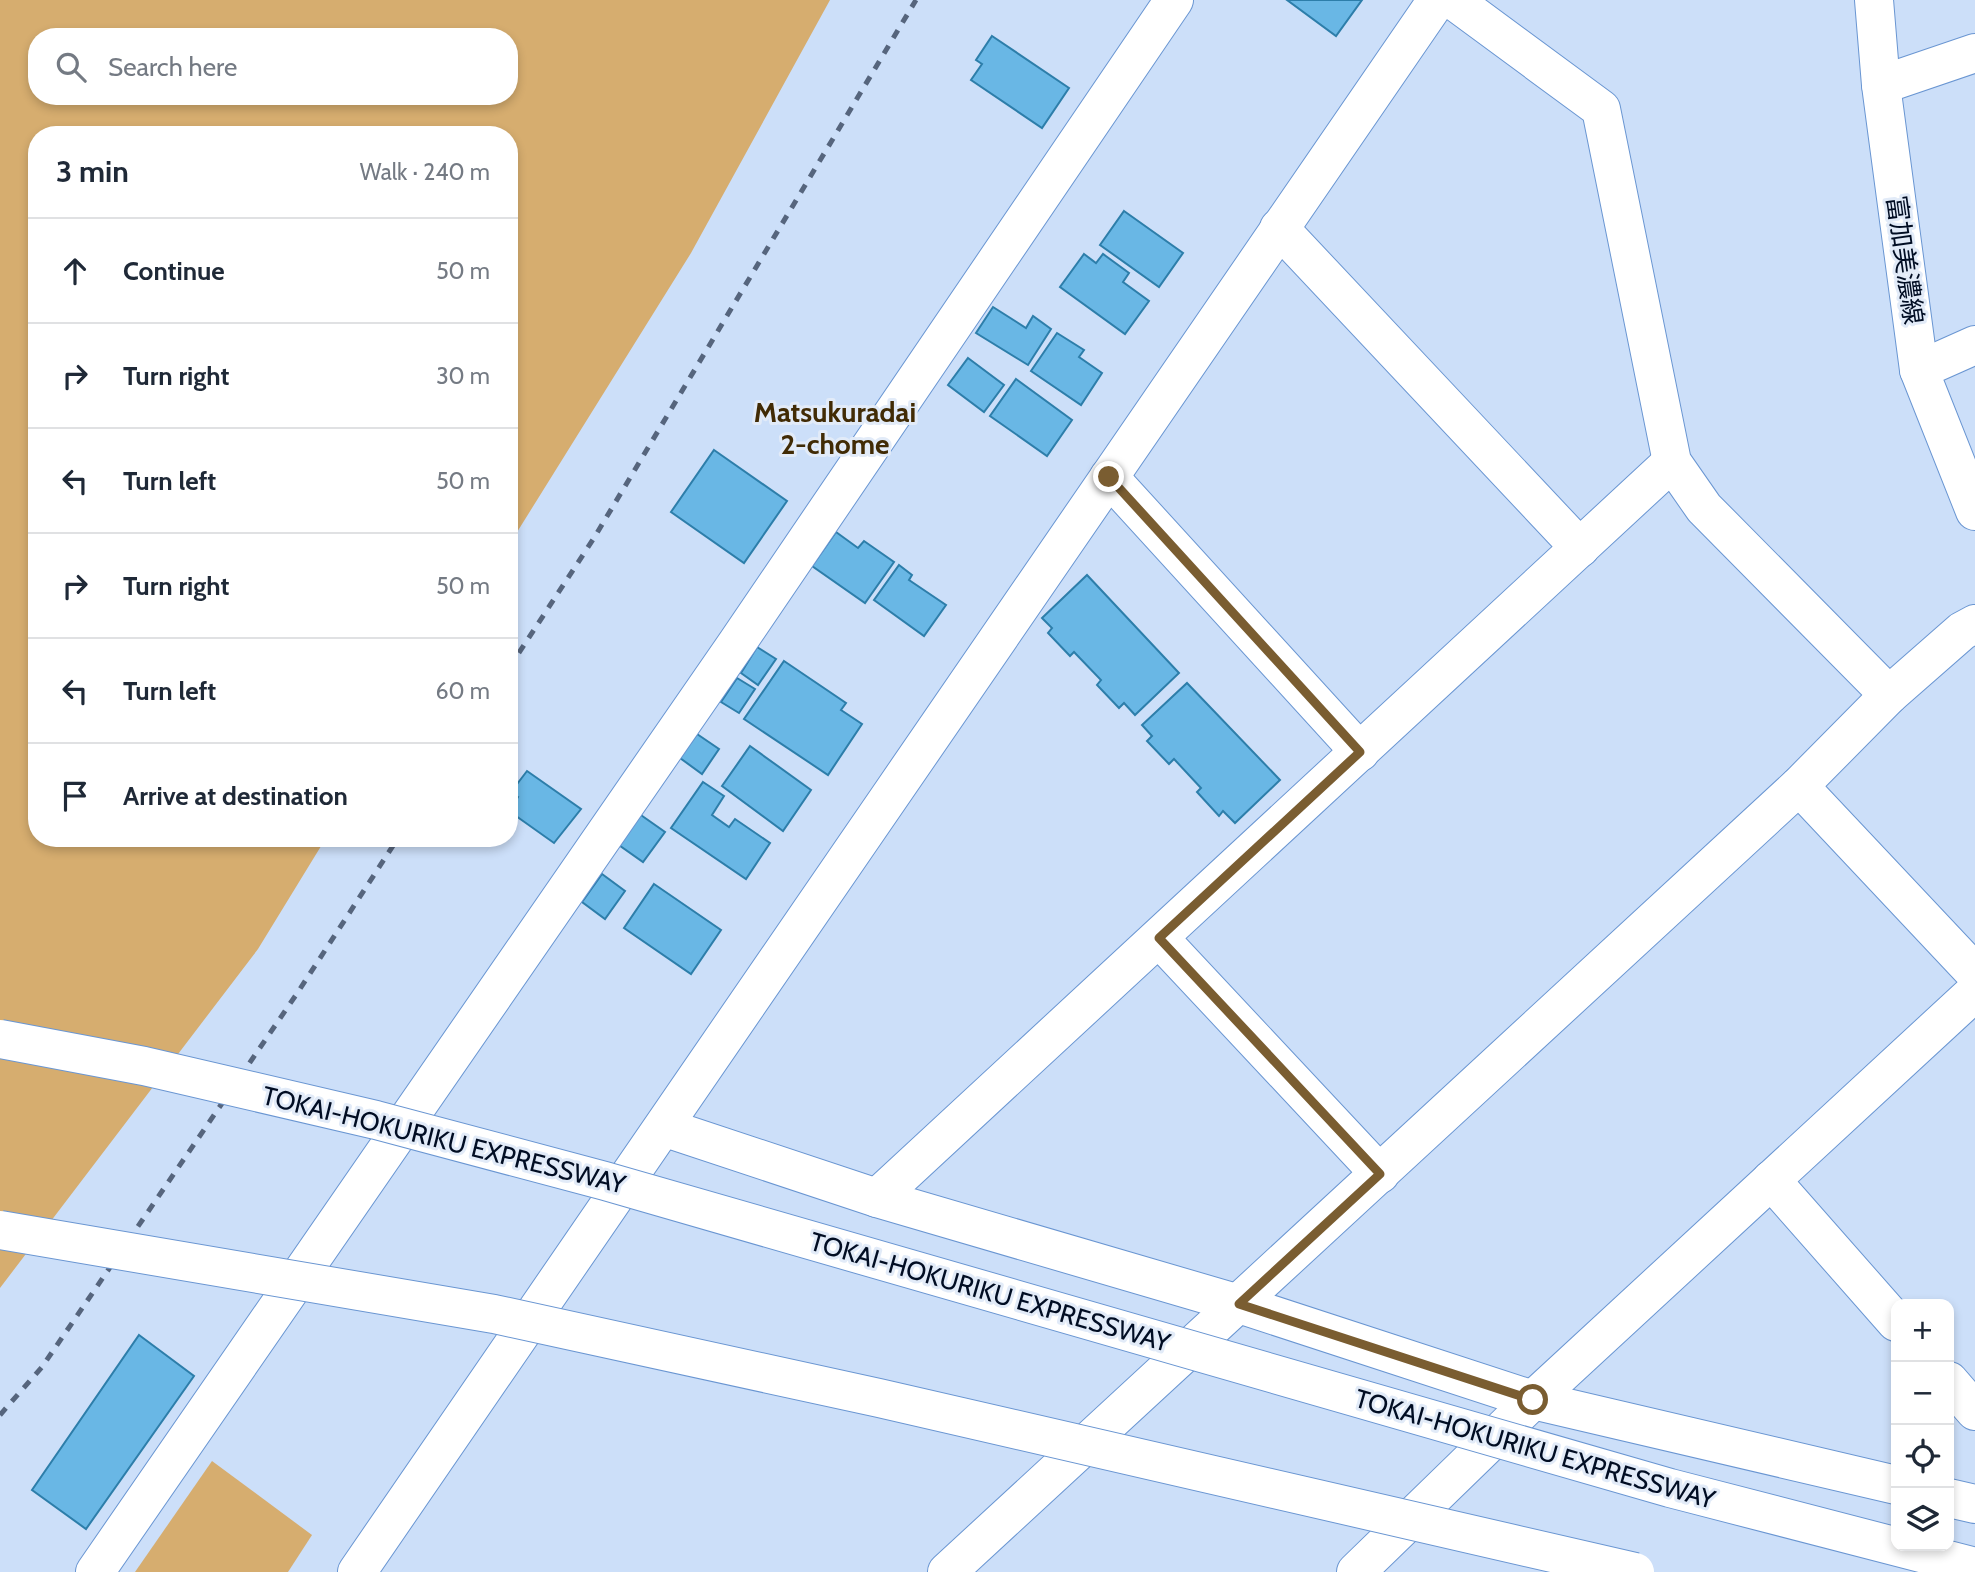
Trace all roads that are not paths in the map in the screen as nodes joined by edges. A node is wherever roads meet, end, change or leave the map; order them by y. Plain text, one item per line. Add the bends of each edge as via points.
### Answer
1 (1174, 0) edge
2 (1437, 0) edge
3 (1453, 0) edge
4 (1874, 0) edge
5 (1975, 53) edge
6 (1881, 85) junction
7 (1279, 228) junction
8 (1975, 345) edge
9 (1919, 370) junction
10 (1672, 461) junction
11 (1109, 477) junction
12 (1975, 511) edge
13 (1580, 548) junction
14 (1975, 624) edge
15 (1889, 695) junction
16 (1360, 752) junction
17 (1799, 786) junction
18 (1159, 938) junction
19 (1975, 973) edge
20 (1975, 992) edge
21 (0, 1040) edge
22 (666, 1128) junction
23 (1380, 1174) junction
24 (1772, 1180) junction
25 (877, 1198) junction
26 (0, 1230) edge
27 (1239, 1304) junction
28 (1891, 1316) edge
29 (1954, 1387) edge
30 (1533, 1400) junction
31 (1975, 1411) edge
32 (1891, 1484) edge
33 (1954, 1499) edge
34 (1975, 1504) edge
35 (1975, 1567) edge
36 (1367, 1570) edge
37 (95, 1572) edge
38 (357, 1572) edge
39 (947, 1572) edge
40 (1635, 1572) edge

1 - 37 main road via 737,643
2 - 7 main road
3 - 10 main road via 1601,109
4 - 6 main road, 富加美濃線
5 - 6 main road
6 - 9 main road, 富加美濃線
7 - 11 main road
7 - 13 main road
8 - 9 main road
9 - 12 main road, 富加美濃線
10 - 13 main road
10 - 15 main road via 1704,508
11 - 16 main road
11 - 22 main road
13 - 16 main road
14 - 15 main road
15 - 17 main road
16 - 18 main road
17 - 19 main road
17 - 23 main road
18 - 23 main road
18 - 25 main road
20 - 24 main road
21 - 35 main road, TOKAI-HOKURIKU EXPRESSWAY, bridge via 376,1120 605,1181 1657,1485
22 - 25 main road
22 - 38 main road
23 - 27 main road
24 - 28 main road
24 - 30 main road
25 - 27 main road
26 - 40 main road, bridge via 494,1314
27 - 30 main road
27 - 39 main road
29 - 31 main road
30 - 32 main road
30 - 36 main road
33 - 34 main road

